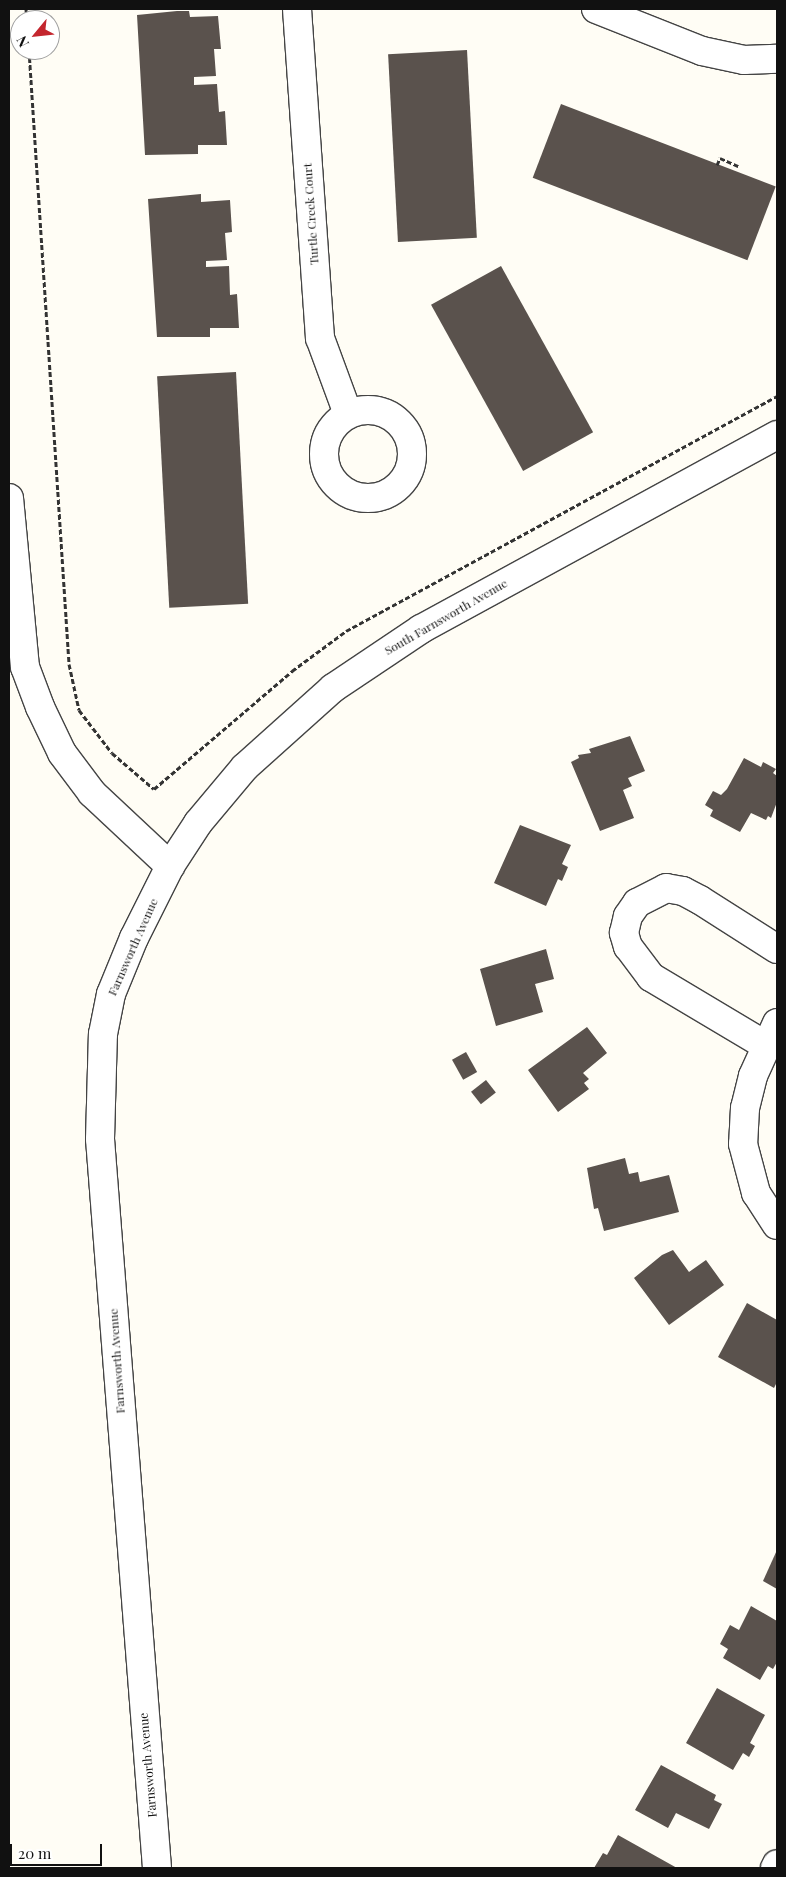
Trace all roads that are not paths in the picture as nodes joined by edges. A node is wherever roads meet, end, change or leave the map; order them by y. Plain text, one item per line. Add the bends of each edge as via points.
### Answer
1 (297, 9) edge
2 (596, 9) edge
3 (777, 59) edge
4 (348, 414) dead end
5 (777, 435) edge
6 (9, 498) edge
7 (170, 866) junction
8 (777, 949) edge
9 (771, 1034) edge
10 (777, 1225) edge
11 (777, 1864) edge
12 (157, 1868) edge
13 (775, 1868) edge

1 - 4 street, Turtle Creek Court via 320,338
2 - 3 street via 702,51 744,60
5 - 7 street, South Farnsworth Avenue via 421,628 375,658 312,705 246,767 198,823
6 - 7 street via 25,667 40,708 62,753 92,793
7 - 12 street, Farnsworth Avenue via 111,994 103,1034 100,1086 100,1139
8 - 9 street via 700,900 683,891 666,888 638,902 628,916 624,933 628,947 652,977
9 - 10 street via 745,1108 742,1144 756,1192
11 - 13 street

